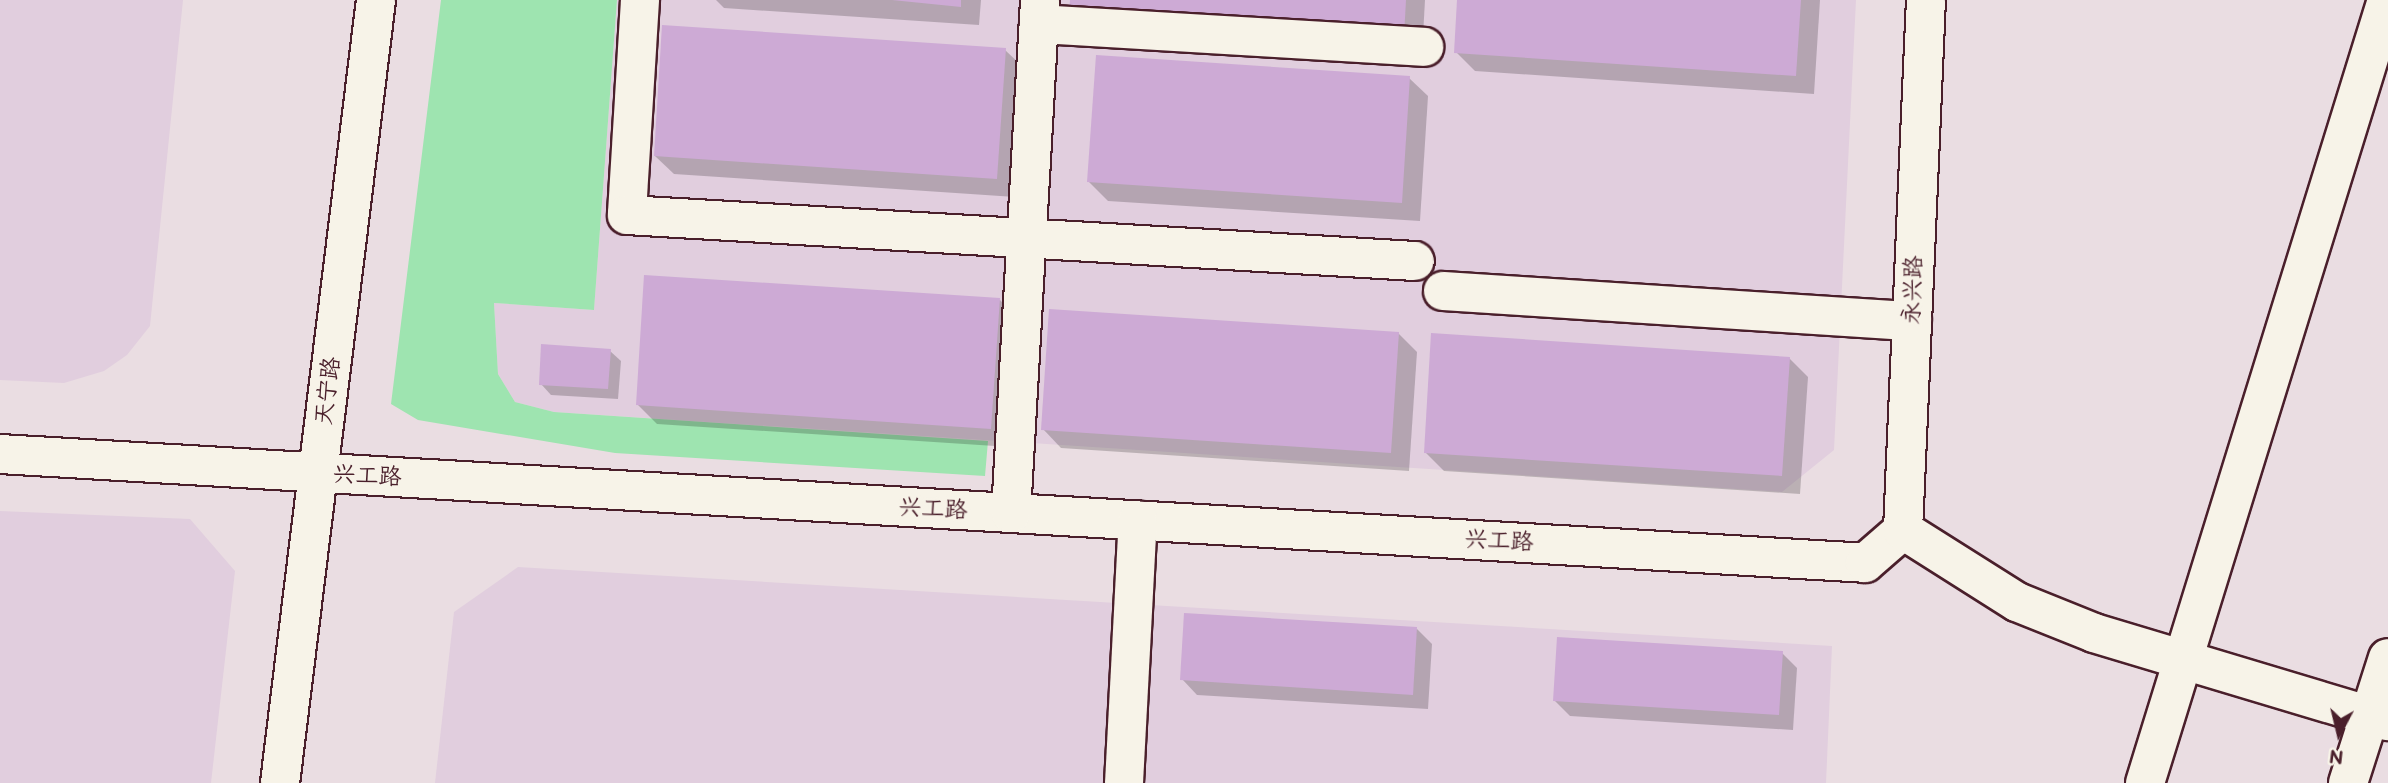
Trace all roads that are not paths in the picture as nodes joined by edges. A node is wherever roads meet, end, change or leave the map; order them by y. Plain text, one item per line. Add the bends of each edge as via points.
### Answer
1 (376, 0) edge
2 (640, 0) edge
3 (1926, 0) edge
4 (2387, 0) edge
5 (1039, 12) edge
6 (1424, 47) dead end
7 (1026, 238) junction
8 (1415, 261) dead end
9 (1443, 291) dead end
10 (1912, 321) junction
11 (0, 454) edge
12 (318, 473) junction
13 (1011, 513) junction
14 (1138, 520) junction
15 (1903, 530) junction
16 (2388, 658) edge
17 (2186, 659) junction
18 (2379, 718) edge
19 (280, 783) edge
20 (1124, 783) edge
21 (2145, 783) edge
22 (2348, 783) edge

1 - 12 street, 天宁路
2 - 7 street via 627,215
3 - 10 street, 永兴路
4 - 17 street
5 - 6 street
5 - 7 street
7 - 8 street
7 - 13 street
9 - 10 street
10 - 15 street, 永兴路
11 - 12 street, 兴工路
12 - 13 street, 兴工路
12 - 19 street, 天宁路
13 - 14 street, 兴工路
14 - 15 street, 兴工路 via 1865,563
14 - 20 street
15 - 17 street via 2017,602 2094,633
16 - 18 street
17 - 18 street
17 - 21 street
18 - 22 street

